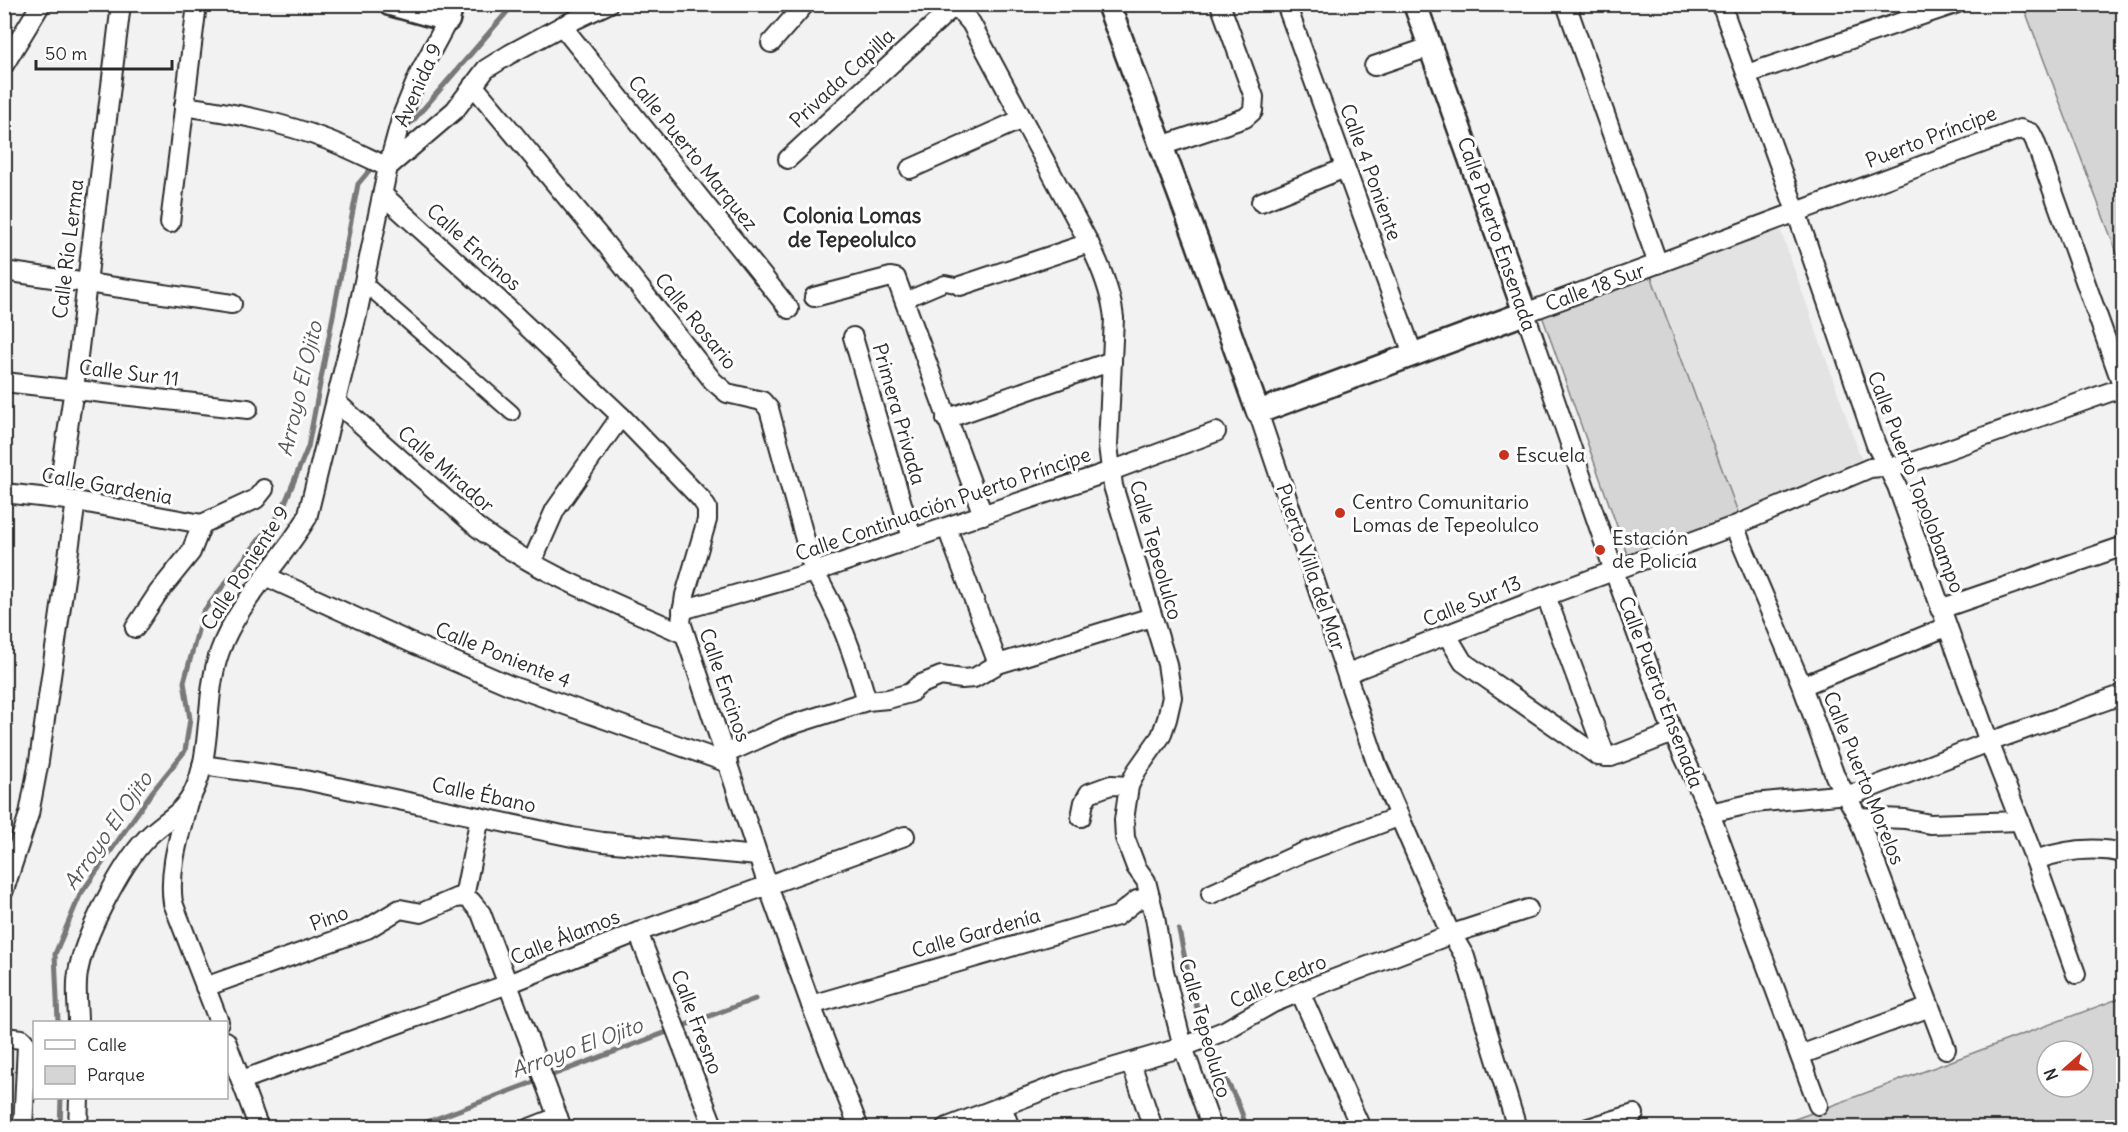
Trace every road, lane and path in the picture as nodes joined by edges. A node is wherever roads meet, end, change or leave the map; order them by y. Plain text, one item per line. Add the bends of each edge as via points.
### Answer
1 (41, 4) edge
2 (121, 4) edge
3 (197, 4) edge
4 (390, 4) edge
5 (608, 4) edge
6 (805, 4) edge
7 (1108, 4) edge
8 (1220, 4) edge
9 (1286, 4) edge
10 (1415, 4) edge
11 (1566, 4) edge
12 (1721, 4) edge
13 (1955, 4) edge
14 (950, 6) edge
15 (450, 12) edge
16 (562, 26) junction
17 (771, 43) dead end
18 (1430, 46) junction
19 (5, 61) edge
20 (1374, 66) dead end
21 (1747, 74) junction
22 (473, 85) junction
23 (184, 106) junction
24 (1022, 119) junction
25 (1161, 146) junction
26 (788, 159) dead end
27 (388, 167) junction
28 (1345, 168) junction
29 (910, 169) dead end
30 (382, 195) junction
31 (1262, 202) dead end
32 (1796, 211) junction
33 (170, 223) dead end
34 (1089, 243) junction
35 (1658, 264) junction
36 (4, 270) edge
37 (87, 282) junction
38 (364, 283) junction
39 (960, 286) joint
40 (814, 297) dead end
41 (905, 300) junction
42 (232, 304) dead end
43 (789, 309) dead end
44 (1525, 313) junction
45 (853, 337) dead end
46 (1413, 354) junction
47 (1112, 361) junction
48 (4, 381) edge
49 (2123, 387) edge
50 (74, 389) junction
51 (336, 402) junction
52 (248, 409) dead end
53 (1258, 412) junction
54 (512, 413) dead end
55 (621, 416) junction
56 (946, 418) junction
57 (1216, 432) dead end
58 (1886, 467) junction
59 (1111, 471) junction
60 (264, 489) dead end
61 (4, 493) edge
62 (57, 498) junction
63 (76, 501) junction
64 (983, 515) junction
65 (202, 524) junction
66 (1734, 526) junction
67 (947, 528) junction
68 (912, 538) junction
69 (2124, 546) edge
70 (532, 562) junction
71 (1614, 571) junction
72 (814, 572) junction
73 (265, 576) junction
74 (1546, 596) junction
75 (1940, 609) junction
76 (682, 610) junction
77 (1152, 617) junction
78 (135, 627) dead end
79 (1946, 627) junction
80 (684, 634) junction
81 (1447, 635) junction
82 (998, 664) junction
83 (1348, 674) junction
84 (1802, 686) junction
85 (2124, 694) edge
86 (867, 701) junction
87 (1673, 733) junction
88 (1989, 742) junction
89 (1606, 757) junction
90 (727, 759) junction
91 (202, 765) junction
92 (1129, 786) junction
93 (1845, 795) junction
94 (188, 802) junction
95 (1710, 813) junction
96 (1081, 817) dead end
97 (1398, 817) junction
98 (1858, 817) junction
99 (480, 818) junction
100 (2020, 821) junction
101 (904, 836) dead end
102 (2124, 853) edge
103 (758, 856) junction
104 (2035, 860) junction
105 (768, 886) junction
106 (4, 890) edge
107 (1211, 894) dead end
108 (464, 897) junction
109 (1150, 897) junction
110 (1528, 909) dead end
111 (638, 932) junction
112 (1452, 934) junction
113 (2076, 974) dead end
114 (508, 984) junction
115 (205, 987) junction
116 (1300, 992) junction
117 (811, 1005) junction
118 (1930, 1007) junction
119 (78, 1021) edge
120 (218, 1021) edge
121 (4, 1037) edge
122 (228, 1046) edge
123 (1184, 1047) junction
124 (1946, 1049) dead end
125 (1800, 1055) junction
126 (1131, 1064) junction
127 (242, 1080) junction
128 (79, 1099) edge
129 (1818, 1105) dead end
130 (1002, 1106) junction
131 (1634, 1114) dead end
132 (560, 1122) edge
133 (23, 1128) edge
134 (78, 1128) edge
135 (259, 1128) edge
136 (530, 1128) edge
137 (714, 1128) edge
138 (859, 1128) edge
139 (945, 1128) edge
140 (1010, 1128) edge
141 (1153, 1128) edge
142 (1212, 1128) edge
143 (1361, 1128) edge
144 (1517, 1128) edge
145 (1588, 1128) edge

1 - 19 street
2 - 37 street, Calle Río Lerma
3 - 23 street
4 - 15 street
5 - 16 street
6 - 17 street
7 - 25 street, Puerto Villa del Mar
8 - 25 street via 1254,97 1253,111 1245,118
9 - 28 street, Calle 4 Poniente
10 - 18 street, Calle Puerto Ensenada
11 - 35 street
12 - 21 street, Calle Puerto Topolobampo
13 - 21 street
14 - 24 street, Calle Tepeolulco via 971,23
14 - 26 street, Privada Capilla
15 - 27 street, Avenida 9 via 402,116
16 - 22 street via 486,69
16 - 43 street, Calle Puerto Marquez
18 - 20 street
18 - 44 street, Calle Puerto Ensenada
21 - 32 street, Calle Puerto Topolobampo
22 - 27 street via 455,110
22 - 72 street, Calle Rosario via 604,242 712,381 727,393 762,401 769,409
23 - 27 street via 268,122 327,140
23 - 33 street
24 - 29 street
24 - 34 street, Calle Tepeolulco
25 - 53 street, Puerto Villa del Mar
27 - 30 street, Calle Poniente 9
28 - 31 street
28 - 46 street, Calle 4 Poniente
30 - 38 street, Calle Poniente 9
30 - 55 street, Calle Encinos
32 - 35 street, Calle 18 Sur
32 - 49 street, Puerto Príncipe via 2013,130 2031,133
32 - 58 street, Calle Puerto Topolobampo
34 - 39 street
34 - 47 street, Calle Tepeolulco via 1112,302
35 - 44 street, Calle 18 Sur
36 - 37 street
37 - 42 street
37 - 50 street, Calle Río Lerma
38 - 51 street, Calle Poniente 9
38 - 54 street
39 - 41 street via 945,283
40 - 41 street via 894,277
41 - 56 street
44 - 46 street, Calle 18 Sur
44 - 71 street, Calle Puerto Ensenada
45 - 68 street, Primera Privada
46 - 53 street, Calle 18 Sur
47 - 56 street
47 - 59 street, Calle Tepeolulco via 1108,445
48 - 50 street, Calle Sur 11
49 - 58 street, Calle Sur 13 via 1904,465
50 - 52 street, Calle Sur 11
50 - 62 street, Calle Río Lerma
51 - 70 street, Calle Mirador via 478,528
51 - 73 street, Calle Poniente 9 via 306,518
53 - 83 street, Puerto Villa del Mar
55 - 70 street via 555,510
55 - 76 street, Calle Encinos via 707,508
56 - 64 street
57 - 59 street, Calle Continuación Puerto Príncipe
58 - 66 street, Calle Sur 13 via 1870,468
58 - 75 street, Calle Puerto Topolobampo via 1897,486
59 - 64 street, Calle Continuación Puerto Príncipe
59 - 77 street, Calle Tepeolulco
60 - 65 street via 256,499
61 - 62 street, Calle Gardenia
62 - 63 street, Calle Gardenia
63 - 65 street, Calle Gardenia
63 - 106 street via 39,761 29,814
64 - 67 street, Calle Continuación Puerto Príncipe
65 - 78 street via 191,552
66 - 71 street, Calle Sur 13
66 - 84 street, Calle Puerto Morelos
67 - 68 street, Calle Continuación Puerto Príncipe
67 - 82 street
68 - 72 street, Calle Continuación Puerto Príncipe
69 - 75 street
70 - 80 street, Calle Mirador
71 - 74 street, Calle Sur 13
71 - 87 street, Calle Puerto Ensenada
72 - 76 street, Calle Continuación Puerto Príncipe
72 - 86 street, Calle Rosario via 852,652
73 - 90 street, Calle Poniente 4 via 509,685
73 - 91 street, Calle Poniente 9 via 219,652
74 - 81 street, Calle Sur 13
74 - 89 street
75 - 79 street, Calle Puerto Topolobampo
76 - 80 street, Calle Encinos
77 - 82 street
77 - 92 street, Calle Tepeolulco via 1167,664 1172,697 1161,736
79 - 84 street
79 - 88 street, Calle Puerto Topolobampo
80 - 90 street, Calle Encinos
81 - 83 street, Calle Sur 13
81 - 89 street via 1463,662 1588,751
82 - 86 street via 974,678 942,676 910,693
83 - 97 street, Puerto Villa del Mar
84 - 93 street, Calle Puerto Morelos
85 - 88 street
86 - 90 street via 785,727
87 - 89 street
87 - 95 street, Calle Puerto Ensenada
88 - 93 street
88 - 100 street, Calle Puerto Topolobampo
90 - 103 street, Calle Encinos
91 - 94 street, Calle Poniente 9
91 - 99 street, Calle Ébano via 300,779
92 - 96 street via 1111,785 1089,793
92 - 109 street, Calle Tepeolulco via 1125,838
93 - 95 street via 1754,804
93 - 98 street, Calle Puerto Morelos
94 - 115 street via 171,891
94 - 119 street, Calle Poniente 9 via 140,845 97,919 78,971
95 - 125 street, Calle Puerto Ensenada
97 - 107 street via 1299,854
97 - 112 street, Puerto Villa del Mar
98 - 100 street via 1930,824
98 - 118 street, Calle Puerto Morelos
99 - 103 street, Calle Ébano via 603,842
99 - 108 street
100 - 104 street, Calle Puerto Topolobampo
101 - 105 street, Calle Álamos
102 - 104 street via 2105,848
103 - 105 street, Calle Encinos
104 - 113 street, Calle Puerto Topolobampo
105 - 111 street, Calle Álamos
105 - 117 street, Calle Encinos
108 - 114 street via 480,909
108 - 115 street, Pino via 421,913 400,909 367,928
109 - 117 street, Calle Gardenía via 1137,900 1117,916
109 - 123 street, Calle Tepeolulco
110 - 112 street, Calle Cedro
111 - 114 street, Calle Álamos
111 - 137 street, Calle Fresno
112 - 116 street, Calle Cedro
112 - 144 street, Puerto Villa del Mar via 1465,957
114 - 127 street, Calle Álamos
114 - 132 street
115 - 120 street
116 - 123 street, Calle Cedro
116 - 143 street
117 - 138 street, Calle Encinos
118 - 124 street, Calle Puerto Morelos
118 - 125 street
121 - 133 street via 25,1041
122 - 127 street
123 - 126 street, Calle Cedro
123 - 142 street, Calle Tepeolulco
125 - 129 street, Calle Puerto Ensenada
126 - 130 street, Calle Cedro via 1068,1081
126 - 141 street
127 - 135 street
128 - 134 street
130 - 139 street, Calle Cedro
130 - 140 street
131 - 145 street
132 - 136 street

